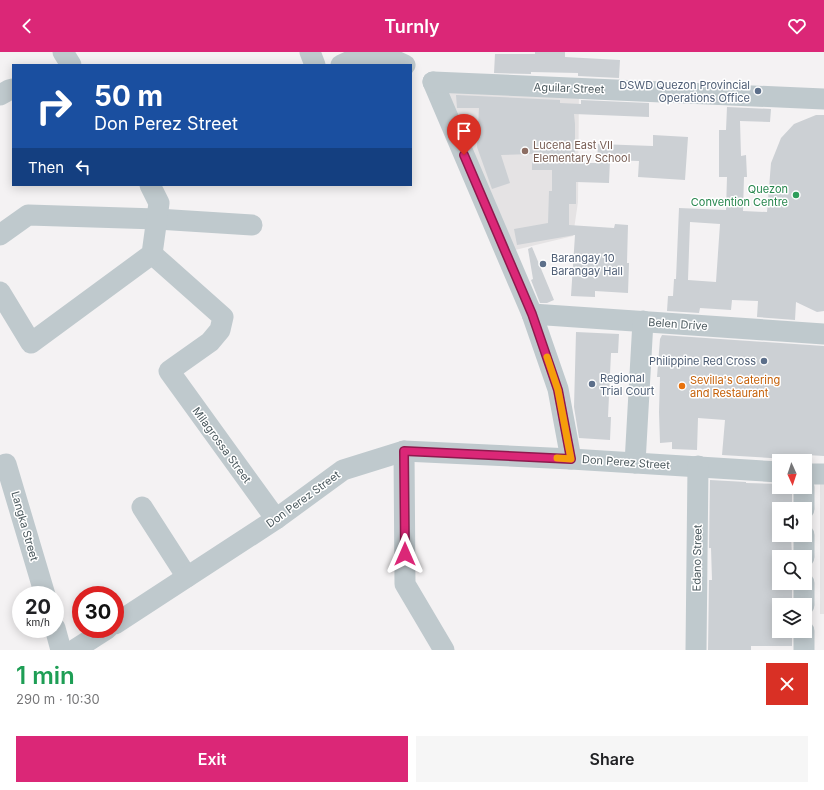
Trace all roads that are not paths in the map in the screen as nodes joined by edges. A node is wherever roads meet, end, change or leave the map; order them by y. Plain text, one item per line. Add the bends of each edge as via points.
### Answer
1 (63, 52) edge
2 (310, 52) edge
3 (70, 64) edge
4 (315, 64) edge
5 (343, 64) edge
6 (403, 64) edge
7 (412, 69) edge
8 (433, 82) junction
9 (12, 89) edge
10 (0, 95) edge
11 (824, 99) edge
12 (150, 186) edge
13 (157, 219) junction
14 (252, 225) dead end
15 (0, 235) edge
16 (152, 254) junction
17 (0, 292) edge
18 (532, 314) junction
19 (643, 321) junction
20 (824, 334) edge
21 (404, 451) junction
22 (571, 459) junction
23 (635, 463) junction
24 (0, 466) edge
25 (698, 466) junction
26 (772, 471) edge
27 (812, 474) edge
28 (824, 474) edge
29 (142, 507) dead end
30 (276, 519) junction
31 (187, 577) junction
32 (42, 586) edge
33 (124, 618) edge
34 (58, 638) edge
35 (93, 638) edge
36 (804, 638) edge
37 (61, 650) edge
38 (74, 650) edge
39 (444, 650) edge
40 (696, 650) edge
41 (804, 650) edge

1 - 3 street
2 - 4 street
5 - 6 street via 359,57 387,57
7 - 8 street
8 - 11 street, Aguilar Street
8 - 18 street
9 - 10 street
12 - 13 street via 159,203
13 - 14 street
13 - 15 street via 28,215
13 - 16 street
16 - 17 street via 31,343
16 - 30 street, Milagrossa Street via 223,317 220,330 210,342 169,371
18 - 19 street, Belen Drive
18 - 22 street via 558,390
19 - 20 street, Belen Drive
19 - 23 street
21 - 22 street, Don Perez Street
21 - 30 street, Don Perez Street via 344,470
21 - 39 street via 405,584
22 - 23 street, Don Perez Street
23 - 25 street, Don Perez Street
24 - 32 street, Langka Street via 6,464
25 - 26 street, Don Perez Street
25 - 40 street, Edano Street
27 - 28 street
29 - 31 street
30 - 31 street, Don Perez Street
31 - 33 street, Don Perez Street
34 - 37 street
35 - 38 street
36 - 41 street

